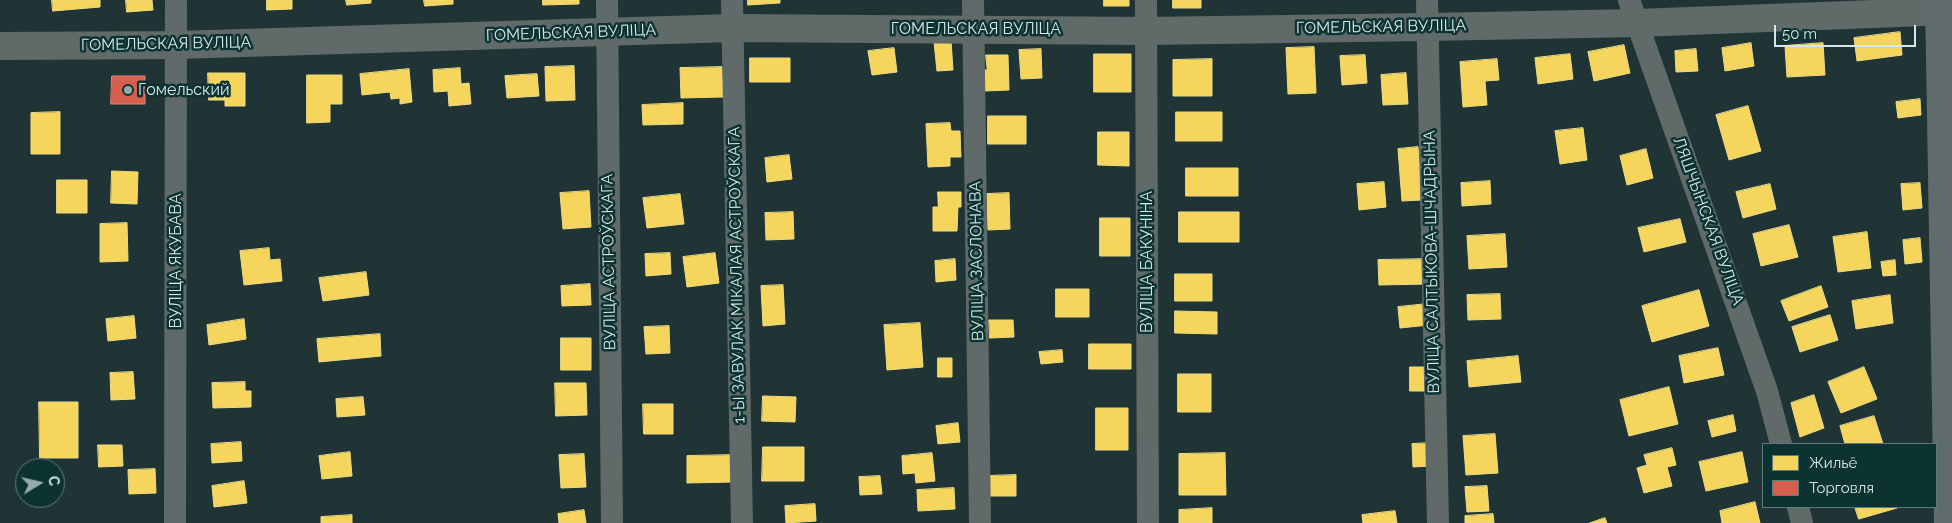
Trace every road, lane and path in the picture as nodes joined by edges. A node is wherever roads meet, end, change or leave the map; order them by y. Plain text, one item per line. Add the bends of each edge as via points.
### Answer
1 (176, 0) edge
2 (607, 0) edge
3 (732, 0) edge
4 (973, 0) edge
5 (1146, 0) edge
6 (1427, 0) edge
7 (1943, 8) edge
8 (1633, 12) edge
9 (1427, 27) junction
10 (733, 28) junction
11 (975, 29) junction
12 (1146, 31) junction
13 (607, 32) junction
14 (177, 45) junction
15 (0, 46) edge
16 (1781, 443) edge
17 (1798, 508) edge
18 (175, 523) edge
19 (612, 523) edge
20 (742, 523) edge
21 (980, 523) edge
22 (1148, 523) edge
23 (1438, 523) edge
24 (1802, 523) edge
25 (1948, 523) edge

1 - 14 street, ВУЛІЦА ЯКУБАВА
2 - 13 street, ВУЛІЦА АСТРОЎСКАГА
3 - 10 street
4 - 11 street, ВУЛІЦА ЗАСЛОНАВА
5 - 12 street, ВУЛІЦА БАКУНІНА
6 - 9 street, ВУЛІЦА САЛТЫКОВА-ШЧАДРЫНА
7 - 8 street, ГОМЕЛЬСКАЯ ВУЛІЦА
7 - 25 main road via 1941,61
8 - 9 street, ГОМЕЛЬСКАЯ ВУЛІЦА
8 - 16 street, ЛЯШЧЫНСКАЯ ВУЛІЦА via 1767,390
9 - 12 street, ГОМЕЛЬСКАЯ ВУЛІЦА
9 - 23 street, ВУЛІЦА САЛТЫКОВА-ШЧАДРЫНА
10 - 11 street, ГОМЕЛЬСКАЯ ВУЛІЦА
10 - 13 street, ГОМЕЛЬСКАЯ ВУЛІЦА
10 - 20 street, 1-Ы ЗАВУЛАК МІКАЛАЯ АСТРОЎСКАГА
11 - 12 street, ГОМЕЛЬСКАЯ ВУЛІЦА
11 - 21 street, ВУЛІЦА ЗАСЛОНАВА
12 - 22 street, ВУЛІЦА БАКУНІНА
13 - 14 street, ГОМЕЛЬСКАЯ ВУЛІЦА
13 - 19 street, ВУЛІЦА АСТРОЎСКАГА
14 - 15 street, ГОМЕЛЬСКАЯ ВУЛІЦА
14 - 18 street, ВУЛІЦА ЯКУБАВА
17 - 24 street

